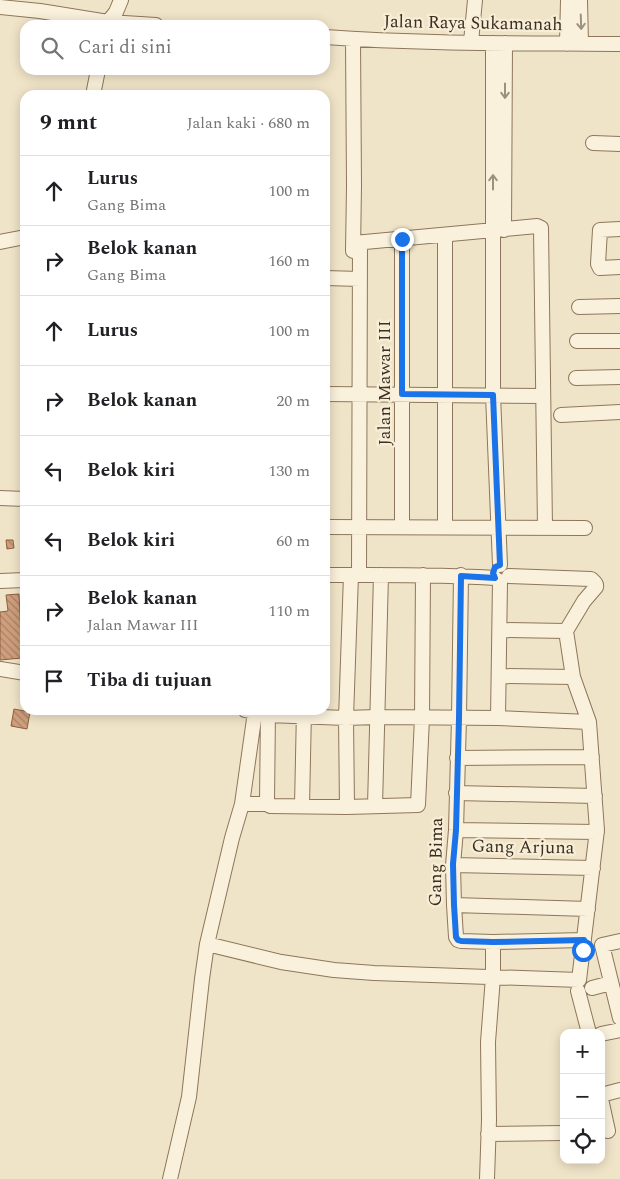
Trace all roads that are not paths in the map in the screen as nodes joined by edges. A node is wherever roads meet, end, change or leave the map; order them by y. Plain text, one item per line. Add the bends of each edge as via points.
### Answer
1 (121, 0) edge
2 (475, 0) edge
3 (568, 0) edge
4 (580, 0) edge
5 (0, 7) edge
6 (90, 20) edge
7 (109, 20) edge
8 (330, 37) edge
9 (353, 39) junction
10 (471, 42) junction
11 (499, 43) junction
12 (581, 43) junction
13 (566, 44) junction
14 (620, 44) edge
15 (97, 75) edge
16 (94, 90) edge
17 (592, 143) dead end
18 (620, 144) edge
19 (620, 229) edge
20 (498, 230) junction
21 (445, 235) junction
22 (20, 238) edge
23 (402, 239) junction
24 (0, 242) edge
25 (357, 243) junction
26 (620, 267) edge
27 (330, 278) edge
28 (356, 279) junction
29 (620, 306) edge
30 (579, 307) dead end
31 (620, 340) edge
32 (577, 341) dead end
33 (620, 377) edge
34 (576, 378) dead end
35 (330, 394) edge
36 (359, 394) junction
37 (402, 394) junction
38 (445, 395) junction
39 (493, 395) junction
40 (543, 396) junction
41 (620, 412) edge
42 (561, 415) dead end
43 (0, 498) edge
44 (20, 499) edge
45 (330, 527) edge
46 (359, 527) junction
47 (402, 527) junction
48 (445, 527) junction
49 (498, 528) junction
50 (545, 528) junction
51 (585, 528) dead end
52 (330, 575) edge
53 (355, 575) junction
54 (381, 575) junction
55 (423, 575) junction
56 (461, 576) junction
57 (501, 578) junction
58 (20, 580) edge
59 (0, 581) edge
60 (0, 590) edge
61 (20, 590) edge
62 (500, 630) junction
63 (566, 631) junction
64 (0, 669) edge
65 (20, 672) edge
66 (500, 676) junction
67 (573, 677) junction
68 (258, 715) edge
69 (259, 715) edge
70 (304, 715) edge
71 (321, 715) edge
72 (377, 717) junction
73 (346, 718) junction
74 (422, 718) junction
75 (459, 718) junction
76 (498, 718) junction
77 (589, 722) junction
78 (592, 757) junction
79 (457, 758) junction
80 (456, 793) junction
81 (595, 796) junction
82 (242, 804) junction
83 (268, 804) junction
84 (302, 806) junction
85 (375, 806) junction
86 (347, 807) junction
87 (456, 830) junction
88 (597, 832) junction
89 (453, 864) junction
90 (593, 868) junction
91 (454, 905) junction
92 (588, 909) junction
93 (584, 940) junction
94 (620, 941) edge
95 (493, 942) junction
96 (207, 944) junction
97 (493, 977) junction
98 (611, 983) junction
99 (578, 985) junction
100 (592, 988) dead end
101 (620, 1018) edge
102 (588, 1029) edge
103 (620, 1030) edge
104 (605, 1033) edge
105 (620, 1090) edge
106 (605, 1094) edge
107 (605, 1113) edge
108 (610, 1130) edge
109 (560, 1133) edge
110 (488, 1134) junction
111 (170, 1179) edge
112 (487, 1179) edge

1 - 7 street
2 - 10 street
3 - 13 street
4 -> 12 street
5 - 6 street
8 - 9 street, Jalan Raya Sukamanah
9 - 10 street, Jalan Raya Sukamanah
9 - 25 street
10 - 11 street, Jalan Raya Sukamanah
11 - 13 street, Jalan Raya Sukamanah
11 - 20 street
12 - 13 street, Jalan Raya Sukamanah
12 - 14 street, Jalan Raya Sukamanah
15 - 16 street
17 - 18 street
19 - 26 street via 600,230 598,264 600,268
20 - 21 street
20 - 39 street
20 - 40 street via 541,228
21 - 23 street
21 - 38 street
22 - 24 street
23 - 25 street
23 - 37 street, Jalan Mawar III
25 - 28 street
27 - 28 street
28 - 36 street
29 - 30 street
31 - 32 street
33 - 34 street
35 - 36 street
36 - 37 street
36 - 46 street
37 - 38 street
37 - 47 street, Jalan Mawar III
38 - 39 street
38 - 48 street
39 - 40 street
39 - 49 street
40 - 50 street
41 - 42 street
43 - 44 street
45 - 46 street
46 - 47 street
46 - 53 street
47 - 48 street
48 - 49 street
49 - 50 street
49 - 57 street via 500,565 493,573
50 - 51 street
52 - 53 street
53 - 54 street
53 - 73 street
54 - 55 street
54 - 72 street
55 - 56 street
55 - 74 street
56 - 57 street
56 - 75 street, Gang Bima
57 - 62 street
57 - 63 street via 592,579 596,587
58 - 59 street
60 - 61 street
62 - 63 street
62 - 66 street
63 - 67 street
64 - 65 street
66 - 67 street
66 - 76 street
67 - 77 street
68 - 82 street
69 - 83 street
70 - 84 street
71 - 73 street
72 - 73 street
72 - 74 street
72 - 85 street
73 - 86 street
74 - 75 street
74 - 85 street via 418,805
75 - 76 street
75 - 79 street, Gang Bima
76 - 77 street
77 - 78 street
78 - 79 street
78 - 81 street
79 - 80 street, Gang Bima
80 - 81 street
80 - 87 street, Gang Bima
81 - 88 street
82 - 83 street
82 - 96 street
83 - 84 street
84 - 86 street
85 - 86 street
87 - 88 street
87 - 89 street, Gang Bima
88 - 90 street
89 - 90 street, Gang Arjuna
89 - 91 street, Gang Bima
90 - 92 street
91 - 92 street
91 - 95 street, Gang Bima via 458,940
92 - 93 street
93 - 95 street, Gang Bima
93 - 99 street
94 - 98 street via 602,945
95 - 97 street
96 - 97 street via 281,962 334,970
96 - 111 street via 189,1097
97 - 99 street
97 - 110 street via 488,1042
98 - 100 street
98 - 101 street
99 - 102 street
103 - 104 street
105 - 106 street
107 - 108 street
109 - 110 street
110 - 112 street

